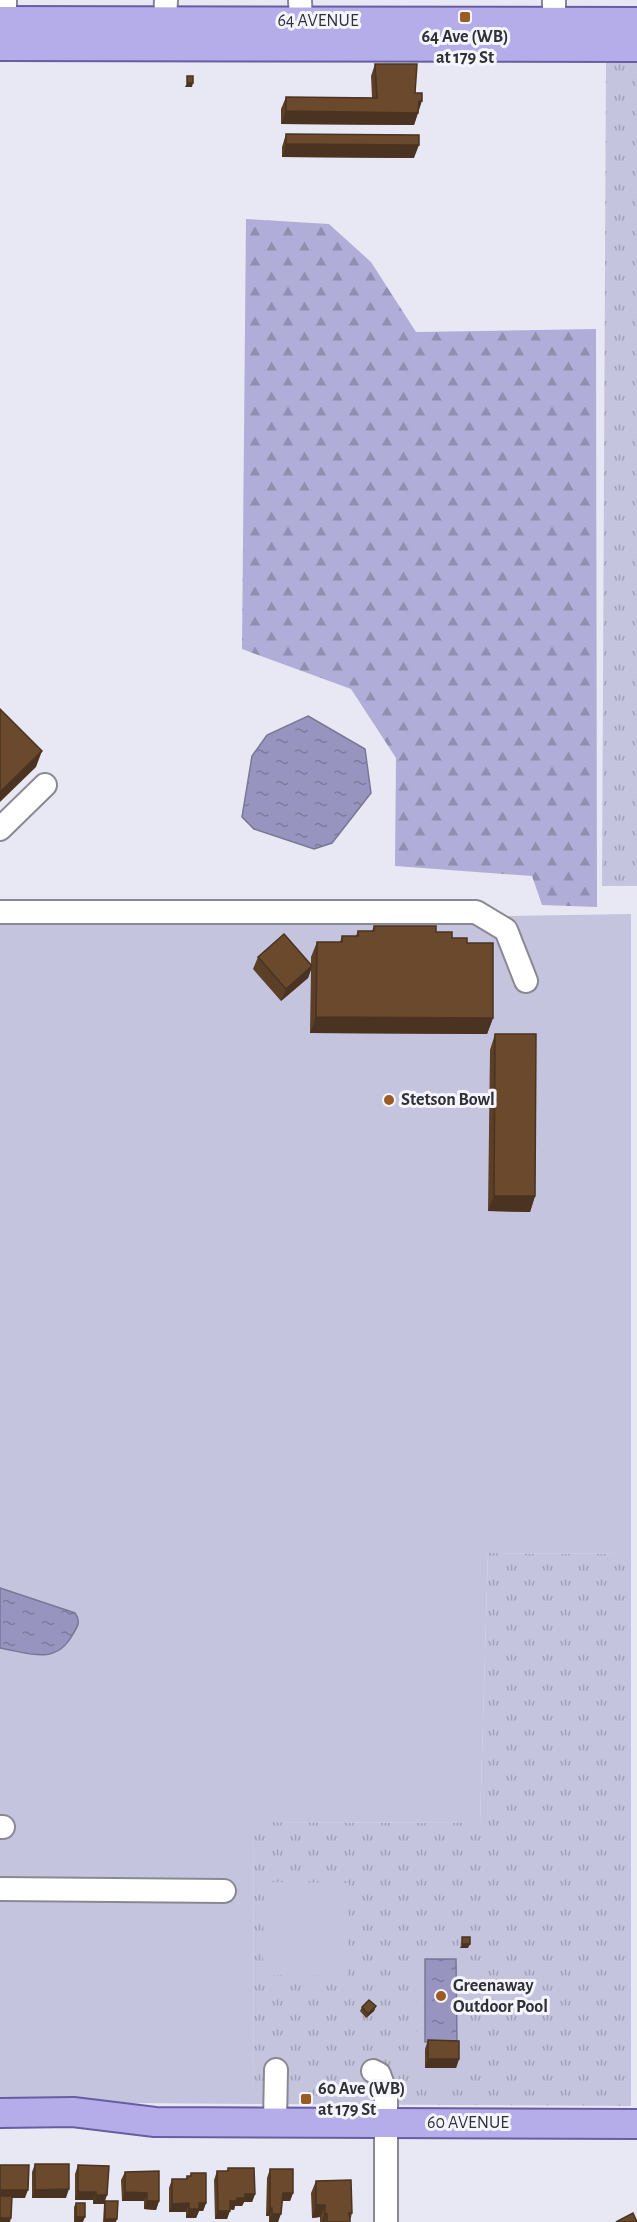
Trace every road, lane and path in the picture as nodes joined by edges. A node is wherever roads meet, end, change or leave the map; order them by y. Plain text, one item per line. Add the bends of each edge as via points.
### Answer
1 (3, 9) edge
2 (166, 10) edge
3 (300, 11) edge
4 (554, 11) edge
5 (637, 22) edge
6 (0, 46) edge
7 (637, 47) edge
8 (45, 785) dead end
9 (0, 829) edge
10 (0, 912) edge
11 (526, 981) dead end
12 (0, 1889) edge
13 (224, 1891) dead end
14 (276, 2070) dead end
15 (373, 2071) dead end
16 (0, 2113) edge
17 (155, 2122) junction
18 (275, 2122) junction
19 (386, 2123) junction
20 (637, 2124) edge
21 (0, 2131) edge
22 (386, 2222) edge

1 - 2 main road, 64 AVENUE
2 - 3 main road, 64 AVENUE
3 - 4 main road, 64 AVENUE
4 - 5 main road, 64 AVENUE
6 - 7 main road, 64 AVENUE
8 - 9 street
10 - 11 street via 476,912 506,930
12 - 13 street
14 - 18 street
15 - 19 street via 379,2074 385,2090
16 - 17 main road, 60 AVENUE via 74,2112
17 - 18 main road, 60 AVENUE
17 - 21 main road, 60 AVENUE via 74,2131
18 - 19 main road, 60 AVENUE
19 - 20 main road, 60 AVENUE
19 - 22 street

